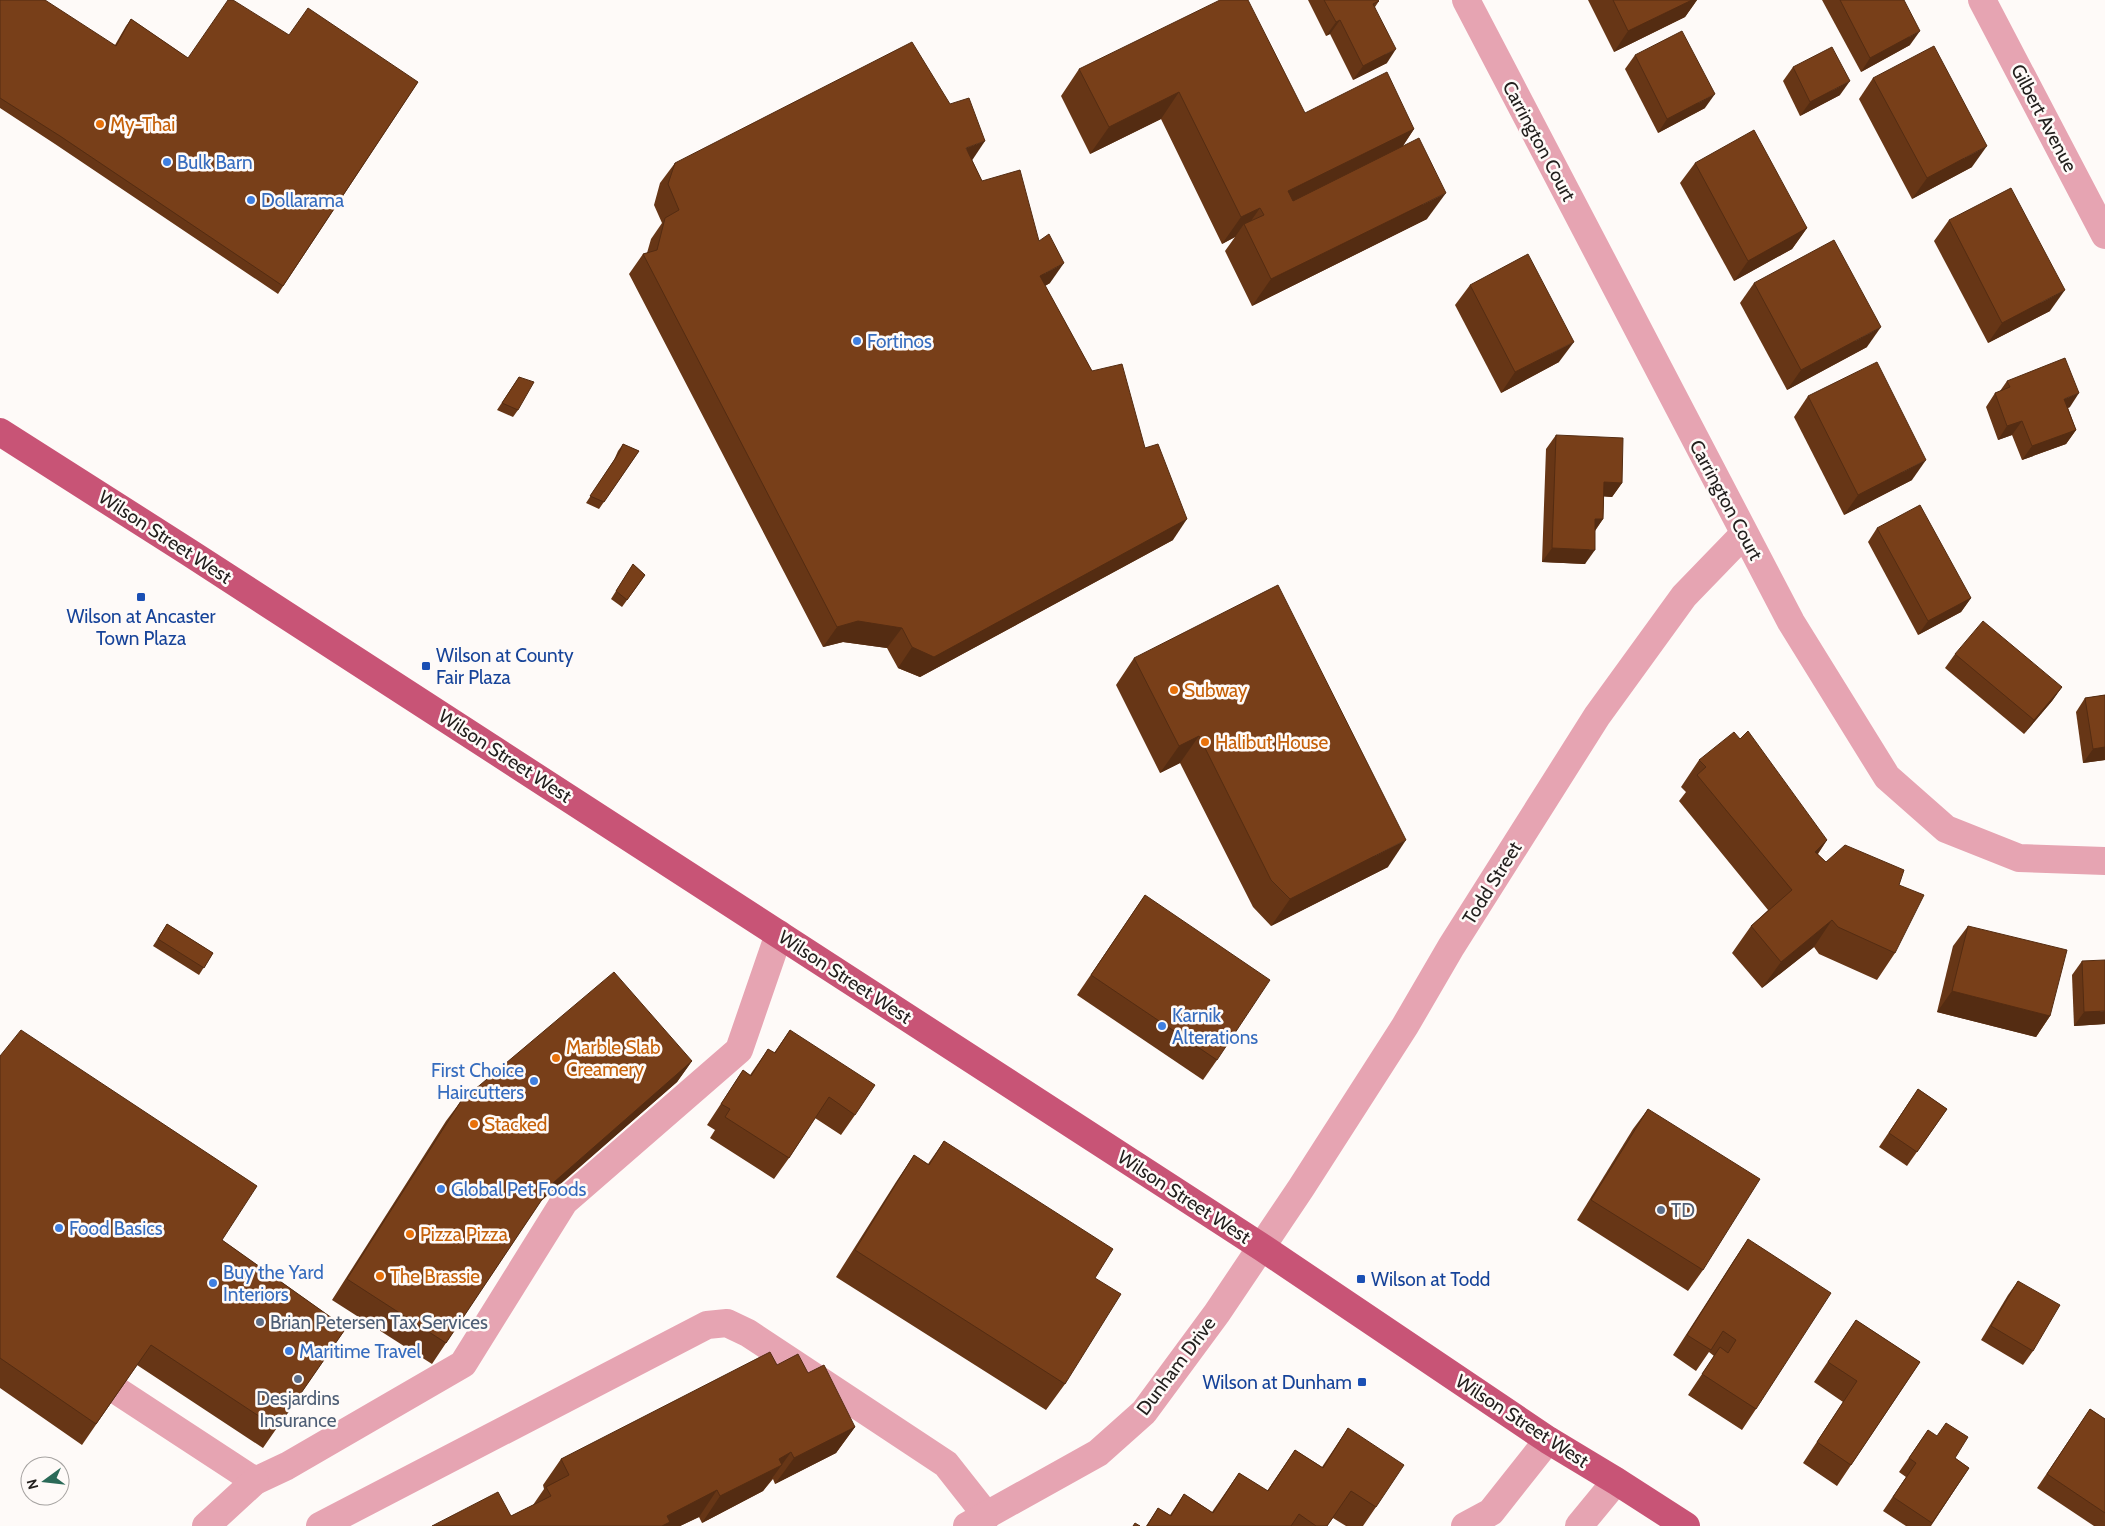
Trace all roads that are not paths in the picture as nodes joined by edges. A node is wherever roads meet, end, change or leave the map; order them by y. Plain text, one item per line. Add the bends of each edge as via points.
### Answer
1 (1466, 0) edge
2 (1982, 0) edge
3 (2105, 235) edge
4 (0, 432) edge
5 (1744, 534) junction
6 (2105, 861) edge
7 (779, 934) junction
8 (1263, 1248) junction
9 (119, 1392) edge
10 (1548, 1440) junction
11 (255, 1481) junction
12 (1616, 1481) junction
13 (977, 1521) edge
14 (206, 1526) edge
15 (320, 1526) edge
16 (1464, 1526) edge
17 (1580, 1526) edge
18 (1686, 1526) edge

1 - 5 street, Carrington Court
2 - 3 street, Gilbert Avenue
4 - 7 main road, Wilson Street West
5 - 6 street, Carrington Court via 1791,622 1887,777 1946,829 2019,858
5 - 8 street, Todd Street via 1684,596 1597,716
7 - 8 main road, Wilson Street West
7 - 11 street via 739,1050 564,1202 463,1364 287,1466
8 - 10 main road, Wilson Street West
8 - 13 street, Dunham Drive via 1144,1412 1098,1453
9 - 11 street
10 - 12 main road, Wilson Street West
10 - 16 street via 1491,1512
11 - 14 street
12 - 17 street
12 - 18 main road, Wilson Street West
13 - 15 street via 946,1464 756,1338 727,1323 707,1324

